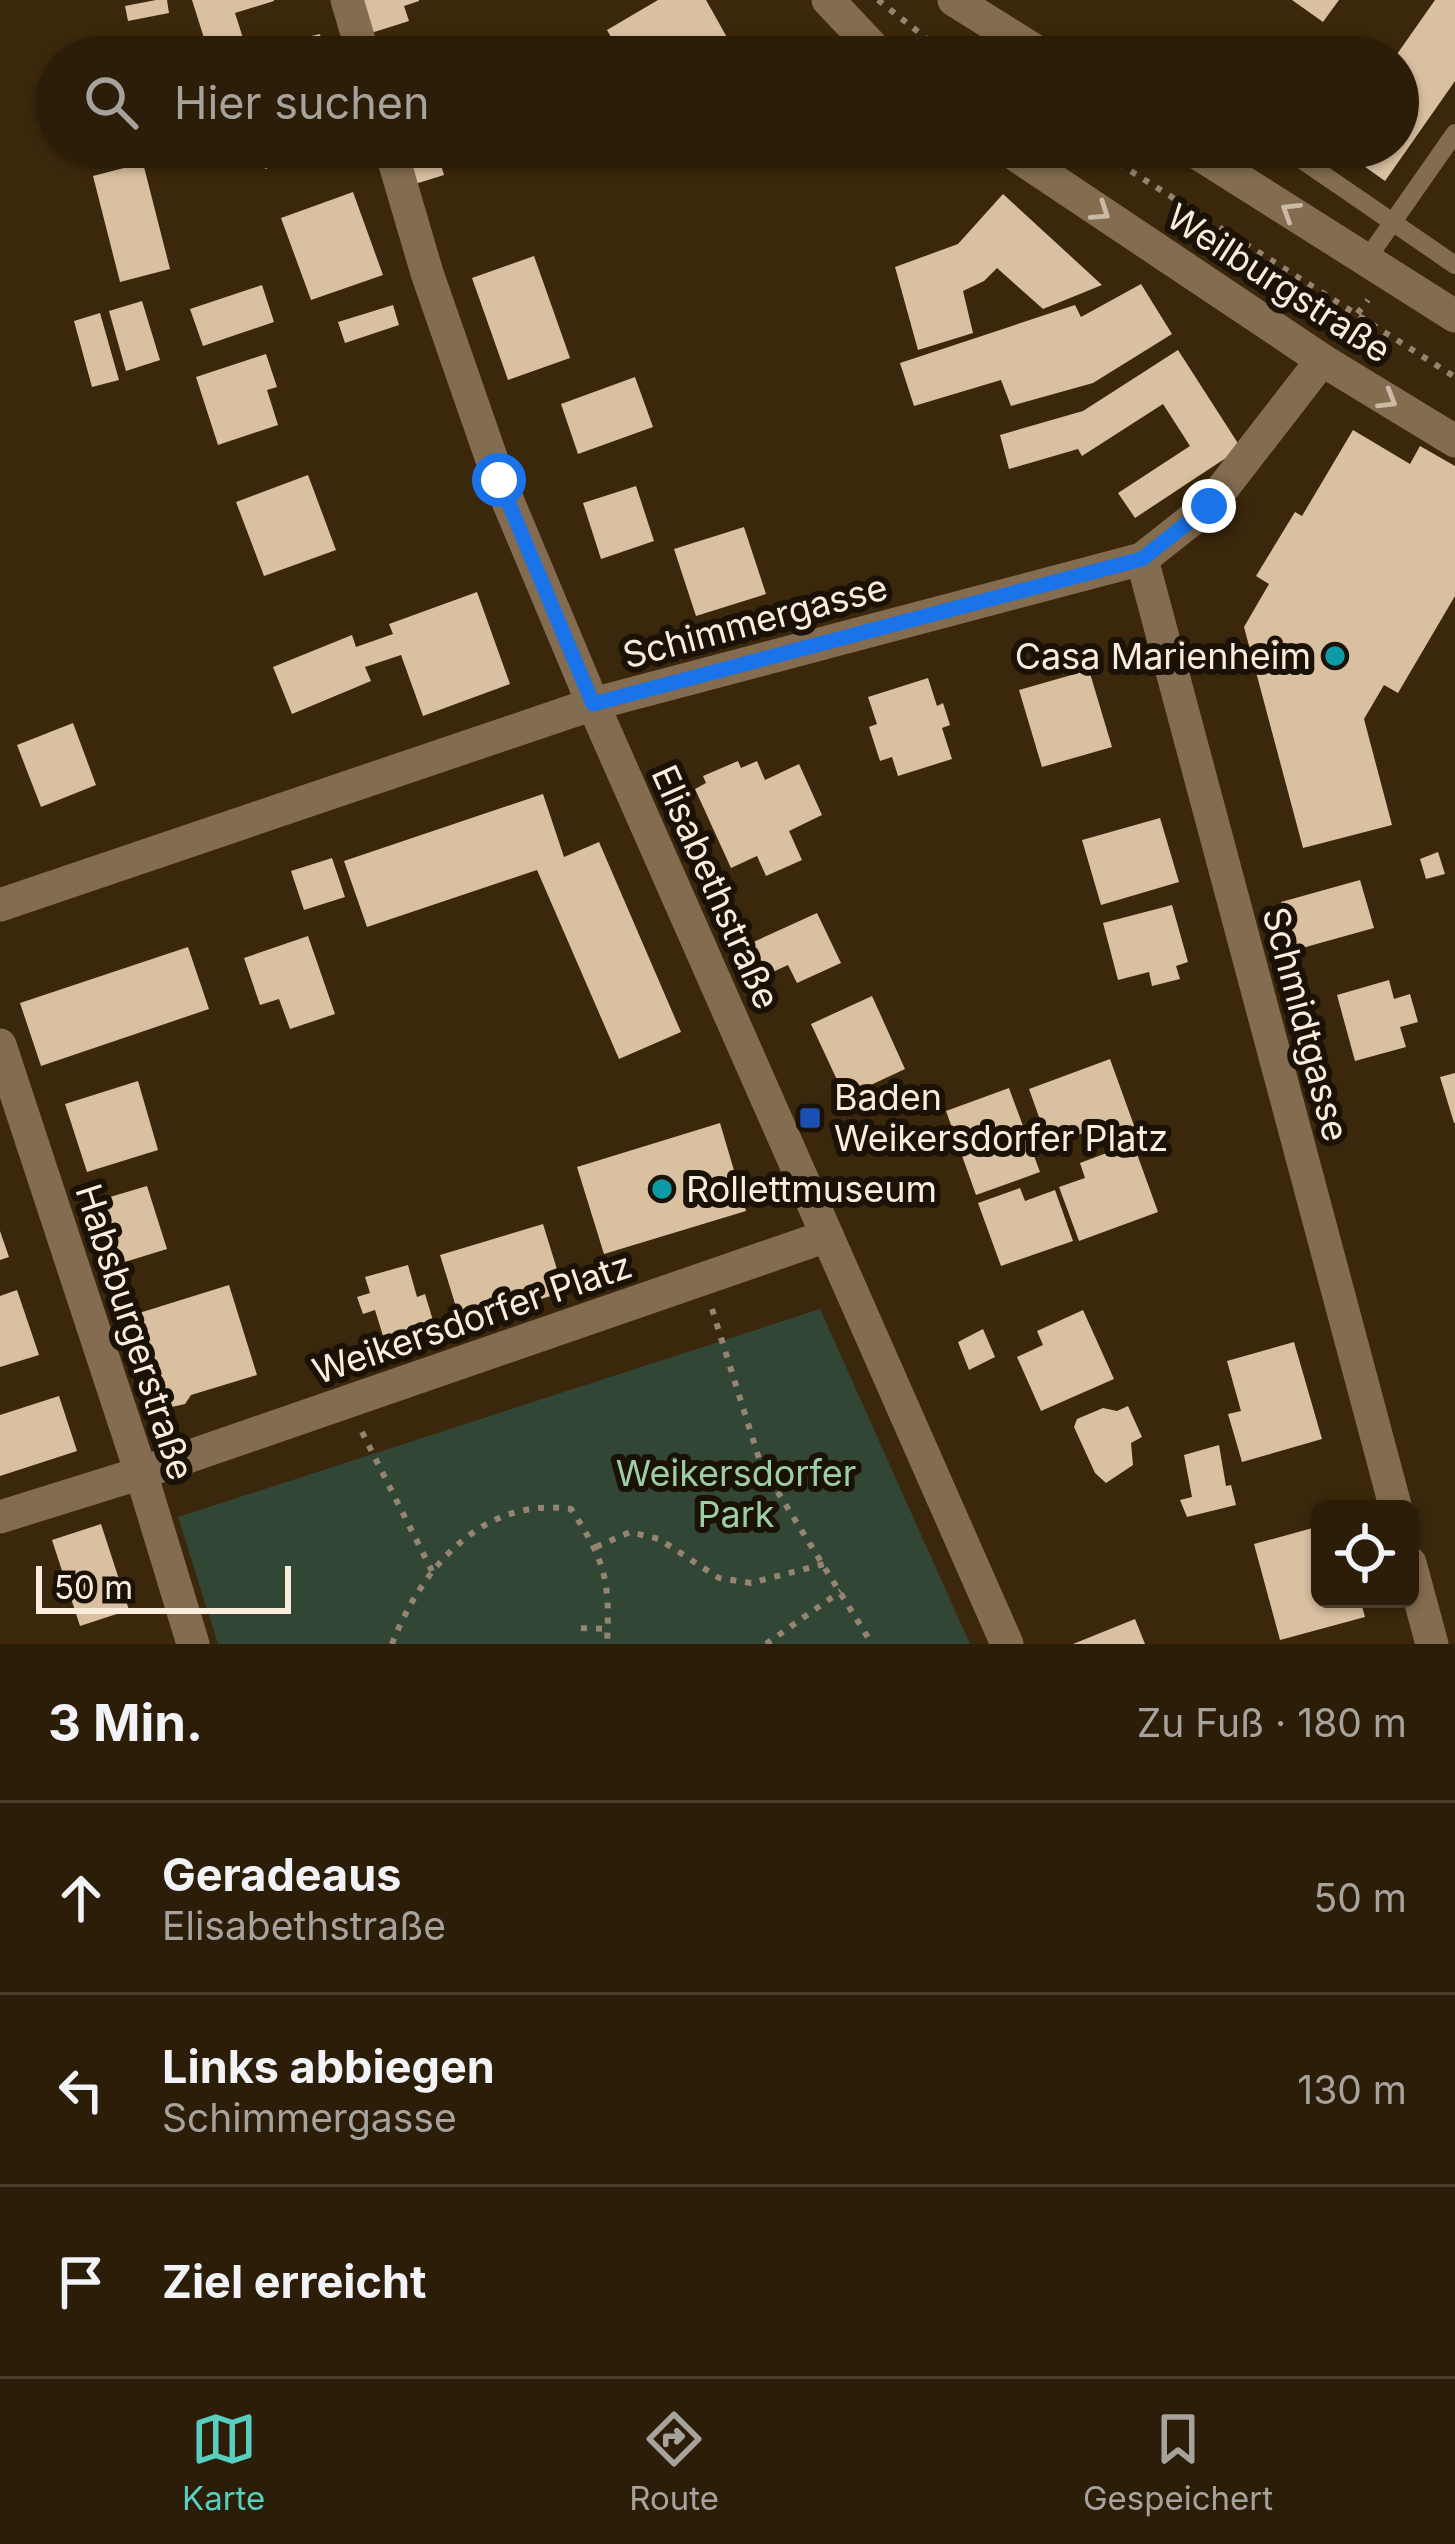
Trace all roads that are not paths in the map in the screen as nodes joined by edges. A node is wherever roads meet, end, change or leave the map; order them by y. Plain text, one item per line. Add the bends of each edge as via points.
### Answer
1 (347, 0) edge
2 (828, 0) edge
3 (954, 0) edge
4 (358, 36) edge
5 (862, 36) edge
6 (1011, 36) edge
7 (1455, 133) edge
8 (396, 168) edge
9 (1035, 168) edge
10 (1221, 168) edge
11 (1314, 168) edge
12 (1393, 222) junction
13 (1455, 265) edge
14 (1378, 267) junction
15 (1455, 316) edge
16 (1322, 360) junction
17 (1455, 441) edge
18 (1142, 559) junction
19 (593, 704) junction
20 (0, 904) edge
21 (0, 1045) edge
22 (827, 1236) junction
23 (142, 1473) junction
24 (1394, 1500) edge
25 (0, 1516) edge
26 (1419, 1596) edge
27 (194, 1644) edge
28 (1007, 1644) edge
29 (1432, 1644) edge

1 - 4 street
2 - 5 street
3 - 6 street
7 - 12 lane
8 - 19 street, Elisabethstraße via 499,480
9 -> 16 street, Weilburgstraße
14 -> 10 street, Weilburgstraße
11 - 12 lane
12 - 13 lane
12 - 14 lane
14 - 15 street, Weilburgstraße
16 -> 17 street, Weilburgstraße
16 - 18 street, Schimmergasse via 1209,506
18 - 19 street, Schimmergasse
18 - 24 street, Schmidtgasse
19 - 20 street, Schimmergasse
19 - 22 street, Elisabethstraße
21 - 23 street, Habsburgerstraße
22 - 23 street, Weikersdorfer Platz
22 - 28 street, Elisabethstraße
23 - 25 street, Weikersdorfer Platz
23 - 27 street, Habsburgerstraße
26 - 29 street

